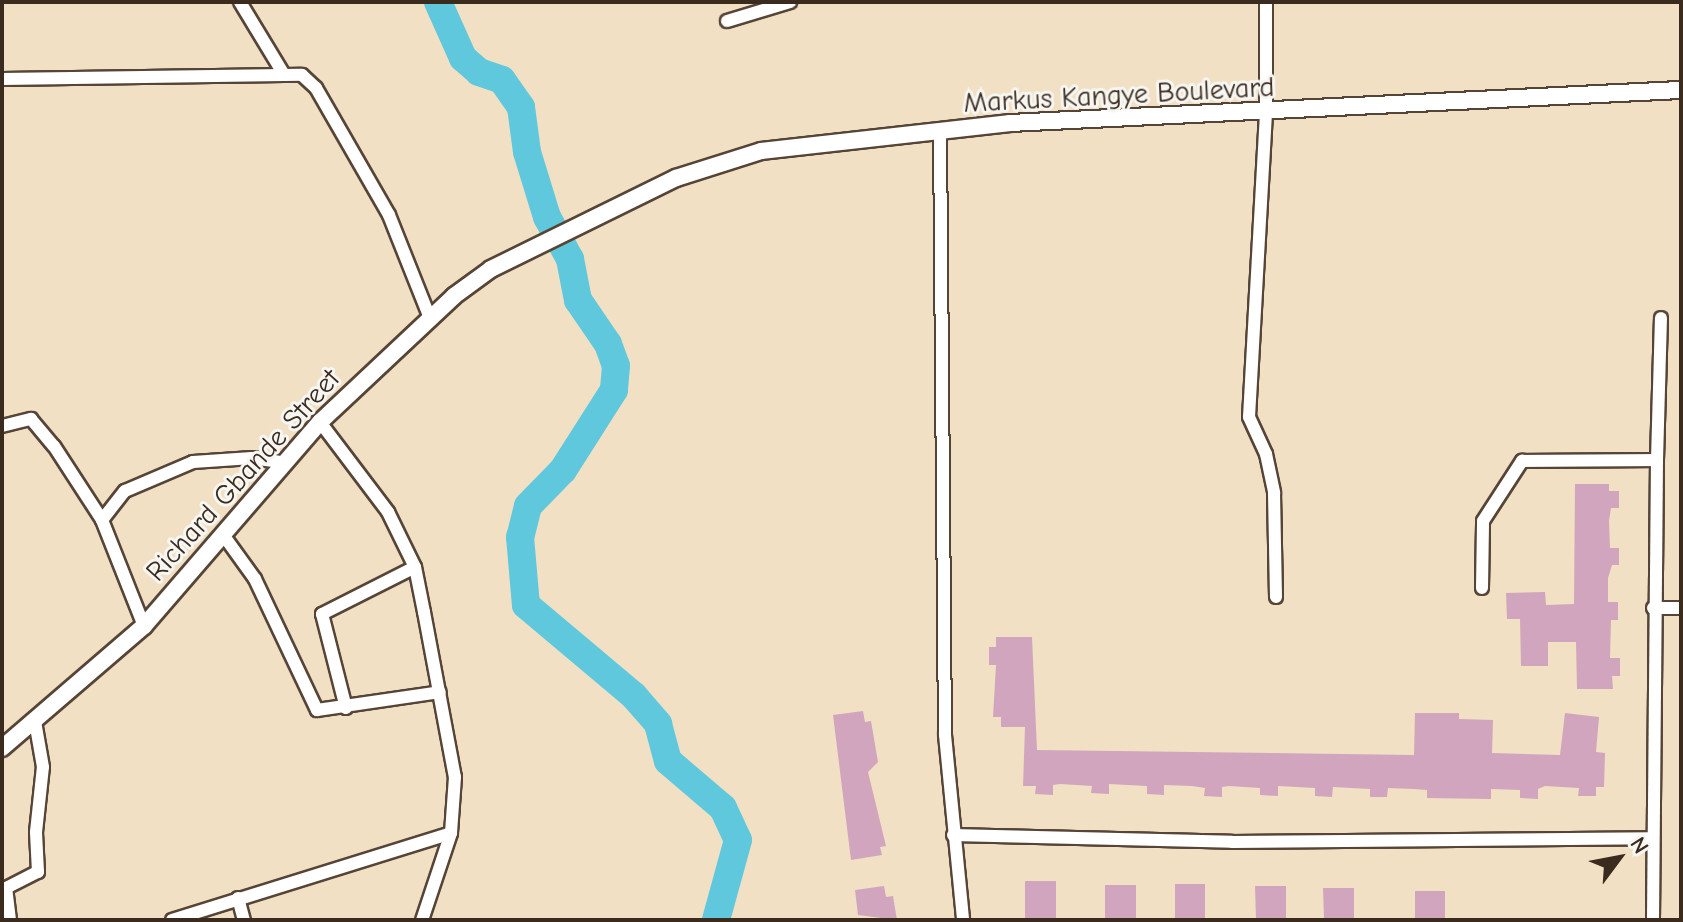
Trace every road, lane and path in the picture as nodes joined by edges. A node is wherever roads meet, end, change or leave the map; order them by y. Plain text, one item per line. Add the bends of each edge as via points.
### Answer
1 (240, 2) edge
2 (790, 2) edge
3 (1266, 2) edge
4 (727, 21) dead end
5 (283, 73) junction
6 (2, 79) edge
7 (1681, 90) edge
8 (1266, 113) junction
9 (940, 130) junction
10 (532, 249) joint
11 (430, 318) junction
12 (1661, 318) dead end
13 (320, 422) junction
14 (2, 426) edge
15 (1657, 460) junction
16 (286, 463) junction
17 (102, 520) junction
18 (224, 536) junction
19 (415, 567) junction
20 (1482, 588) dead end
21 (1276, 597) dead end
22 (1653, 608) junction
23 (1681, 608) edge
24 (144, 626) junction
25 (440, 692) junction
26 (346, 708) junction
27 (35, 721) junction
28 (5, 739) edge
29 (451, 833) junction
30 (953, 835) junction
31 (1652, 838) junction
32 (238, 898) junction
33 (192, 916) edge
34 (10, 920) edge
35 (172, 920) edge
36 (244, 920) edge
37 (422, 920) edge
38 (963, 920) edge
39 (1653, 920) edge

1 - 5 street
2 - 4 street
3 - 8 street
5 - 6 street
5 - 11 street via 302,75 316,88 389,215
7 - 8 street, Markus Kangye Boulevard
8 - 9 street, Markus Kangye Boulevard
8 - 21 street via 1249,417 1266,454 1274,493
9 - 10 street, Markus Kangye Boulevard via 724,160
9 - 30 street via 945,735
10 - 11 street, Richard Gbande Street via 491,269
11 - 13 street, Richard Gbande Street
12 - 15 street
13 - 16 street, Richard Gbande Street
13 - 19 street via 388,512
14 - 17 street via 31,419
15 - 20 street via 1522,461 1483,521
15 - 22 street
16 - 17 street via 252,458 193,462 125,491
16 - 18 street, Richard Gbande Street
17 - 24 street
18 - 24 street, Richard Gbande Street
18 - 26 street via 255,579 313,707 322,712
19 - 25 street
19 - 26 street via 322,614
22 - 23 street
22 - 31 street
24 - 27 street, Richard Gbande Street
25 - 26 street
25 - 29 street via 454,766
27 - 28 street, Richard Gbande Street
27 - 34 street via 43,767 38,872 6,888
29 - 32 street
29 - 37 street
30 - 31 street via 1232,842
30 - 38 street
31 - 39 street
32 - 33 street
32 - 36 street
33 - 35 street

